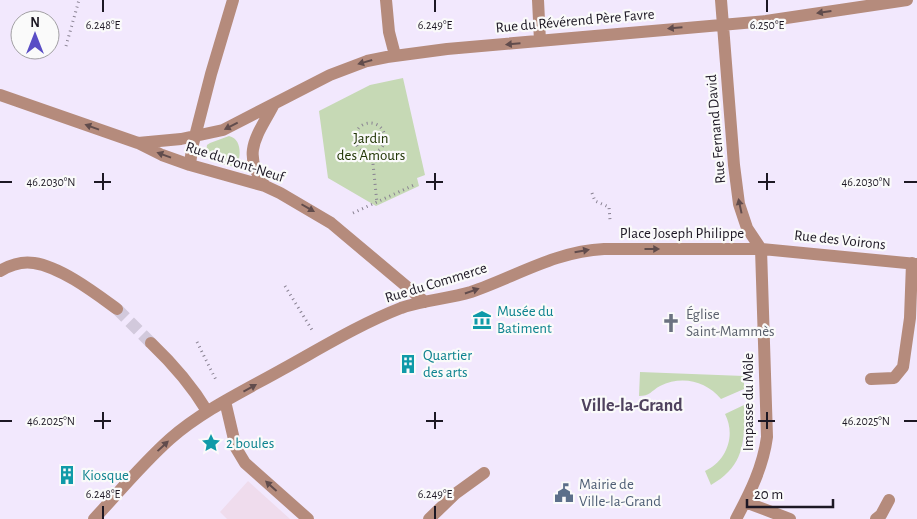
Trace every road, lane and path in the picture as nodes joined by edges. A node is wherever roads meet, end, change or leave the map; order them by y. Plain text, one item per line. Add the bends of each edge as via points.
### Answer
1 (79, 0) edge
2 (233, 0) edge
3 (386, 0) edge
4 (538, 0) edge
5 (721, 0) edge
6 (907, 0) edge
7 (724, 25) junction
8 (540, 42) junction
9 (66, 46) dead end
10 (395, 55) junction
11 (3, 95) edge
12 (274, 104) junction
13 (195, 137) junction
14 (138, 143) junction
15 (372, 153) junction
16 (190, 165) junction
17 (414, 185) dead end
18 (265, 186) junction
19 (592, 194) dead end
20 (377, 202) junction
21 (610, 220) dead end
22 (331, 223) junction
23 (604, 249) joint
24 (761, 249) junction
25 (914, 263) edge
26 (0, 271) edge
27 (285, 286) dead end
28 (425, 302) junction
29 (117, 309) tunnel mouth
30 (197, 342) dead end
31 (151, 343) tunnel mouth
32 (322, 347) junction
33 (211, 369) dead end
34 (871, 379) dead end
35 (225, 401) junction
36 (207, 412) junction
37 (484, 473) dead end
38 (889, 500) dead end
39 (745, 502) junction
40 (94, 519) edge
41 (308, 519) edge
42 (429, 519) edge
43 (736, 519) edge
44 (790, 519) edge
45 (876, 519) edge

1 - 9 path
2 - 13 street
3 - 10 street
4 - 8 street
5 - 7 street, Rue Fernand David
6 -> 7 street, Rue du Révérend Père Favre
7 -> 8 street, Rue du Révérend Père Favre
24 -> 7 street, Rue Fernand David via 747,228 739,204
8 -> 10 street, Rue du Révérend Père Favre
10 -> 12 street, Rue du Révérend Père Favre via 344,69
14 -> 11 street, Rue du Pont-Neuf
12 -> 13 street, Rue du Révérend Père Favre via 223,130
12 - 18 street via 257,136 252,155 256,175
13 - 14 street, Rue du Révérend Père Favre
13 - 16 street
16 -> 14 street, Rue du Pont-Neuf
15 - 15 path via 381,150 386,137 378,125 369,123 360,127 355,140 359,148
15 - 20 path
16 - 18 street, Rue du Pont-Neuf
17 - 20 path
18 -> 22 street, Rue du Pont-Neuf
19 - 21 path via 595,201 609,207
20 - 22 path
22 - 28 street, Rue du Pont-Neuf
23 -> 24 street, Place Joseph Philippe
28 -> 23 street, Rue du Commerce via 470,292 567,254
24 - 25 street, Rue des Voirons
24 - 39 street, Impasse du Môle via 767,437 763,459
25 - 34 street via 903,366 894,378
26 - 29 street via 26,262 43,265 58,271
27 - 32 path
28 - 32 street, Rue du Commerce via 394,311
30 - 33 path
31 - 36 street via 195,391
35 -> 32 street, Rue du Commerce
35 - 36 street, Rue du Commerce
41 -> 35 street via 245,463 236,448
40 -> 36 street, Rue du Commerce via 156,452
37 - 42 street
38 - 45 street
39 - 43 street, Impasse du Môle
39 - 44 street

